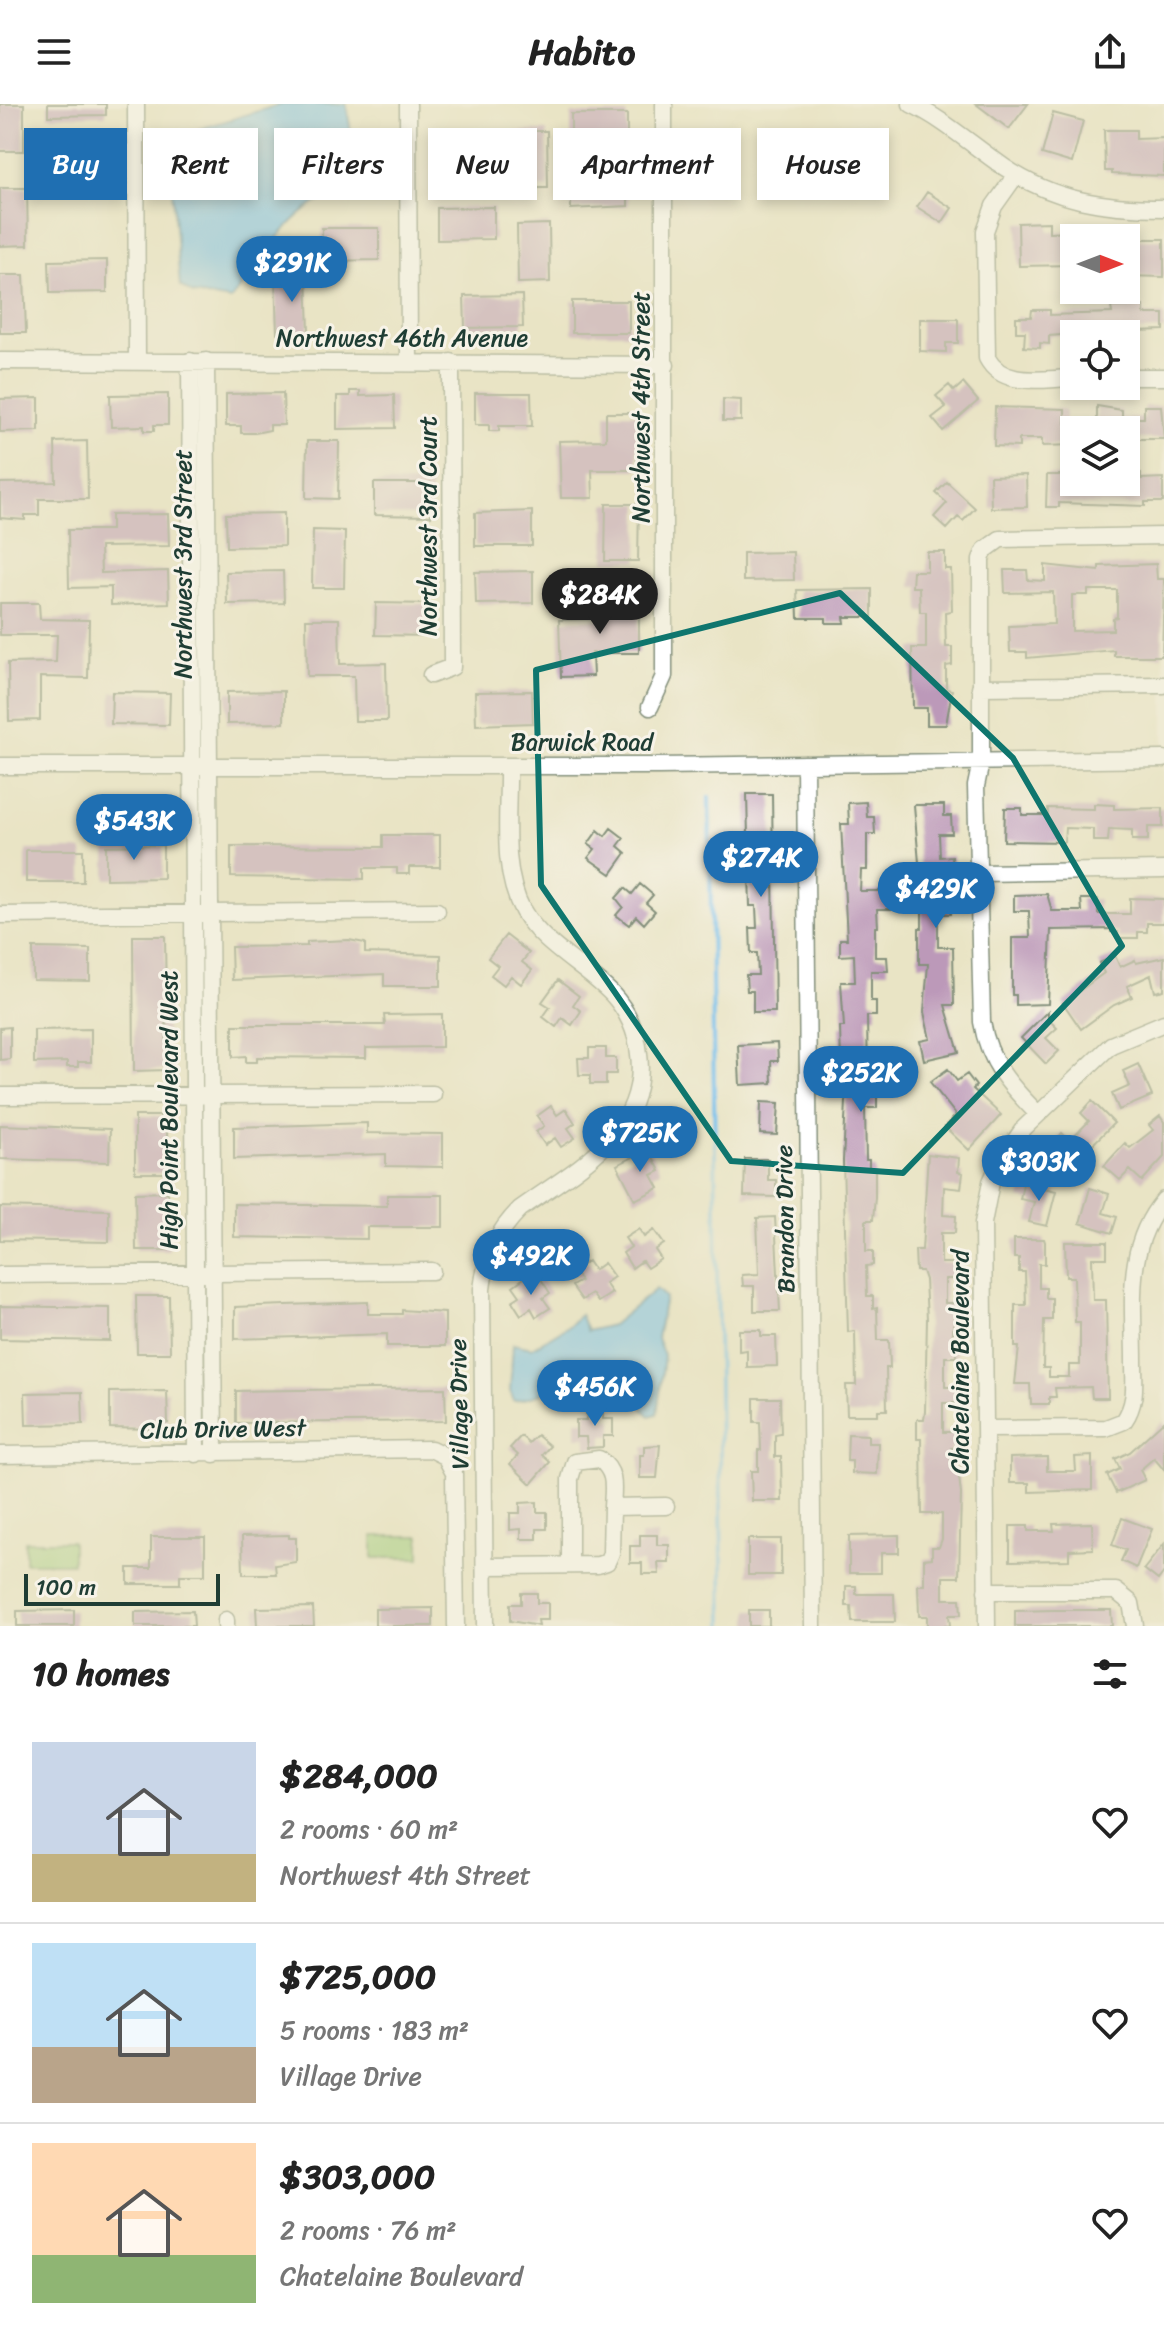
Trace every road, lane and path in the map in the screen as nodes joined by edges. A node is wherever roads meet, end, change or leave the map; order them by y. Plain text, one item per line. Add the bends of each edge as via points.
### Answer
1 (136, 104) edge
2 (408, 104) edge
3 (664, 104) edge
4 (911, 104) edge
5 (1016, 175) junction
6 (1164, 208) edge
7 (0, 361) edge
8 (137, 361) junction
9 (198, 361) junction
10 (409, 361) junction
11 (451, 362) junction
12 (666, 365) junction
13 (1140, 377) edge
14 (1164, 377) edge
15 (1060, 378) edge
16 (1164, 536) edge
17 (431, 675) dead end
18 (1164, 685) edge
19 (980, 687) junction
20 (650, 707) dead end
21 (1164, 759) edge
22 (981, 762) junction
23 (805, 764) junction
24 (0, 766) edge
25 (190, 766) junction
26 (207, 766) junction
27 (508, 766) junction
28 (1164, 870) edge
29 (980, 873) junction
30 (437, 911) dead end
31 (200, 913) junction
32 (0, 915) edge
33 (1164, 1023) edge
34 (433, 1094) dead end
35 (193, 1095) junction
36 (211, 1095) junction
37 (0, 1096) edge
38 (1038, 1114) junction
39 (1164, 1200) edge
40 (432, 1271) dead end
41 (195, 1274) junction
42 (212, 1274) junction
43 (0, 1275) edge
44 (985, 1429) junction
45 (205, 1454) junction
46 (0, 1455) edge
47 (666, 1506) dead end
48 (612, 1507) junction
49 (570, 1565) junction
50 (485, 1566) junction
51 (986, 1591) junction
52 (456, 1626) edge
53 (485, 1626) edge
54 (813, 1626) edge
55 (987, 1626) edge
56 (1135, 1626) edge

1 - 8 street
2 - 10 street
3 - 12 street, Northwest 4th Street
4 - 5 street
5 - 6 street via 1088,204
5 - 15 street via 994,206 985,231 987,358 998,373 1017,379
7 - 8 street, Northwest 46th Avenue
8 - 9 street, Northwest 46th Avenue
9 - 10 street, Northwest 46th Avenue
9 - 25 street, Northwest 3rd Street
9 - 26 street, Northwest 3rd Street
10 - 11 street, Northwest 46th Avenue
11 - 12 street, Northwest 46th Avenue
11 - 17 street, Northwest 3rd Court via 452,667
12 - 20 street, Northwest 4th Street via 664,676
13 - 14 street
16 - 19 street via 1000,539 985,550 979,568
18 - 19 street
19 - 22 street
21 - 22 street, Barwick Road
22 - 23 street, Barwick Road
22 - 29 street via 985,805 978,826
23 - 27 street, Barwick Road
23 - 54 street, Brandon Drive
24 - 25 street, Barwick Road
25 - 26 street, Barwick Road
25 - 31 street, High Point Boulevard West
26 - 27 street, Barwick Road
26 - 31 street, High Point Boulevard West
27 - 50 street, Village Drive via 516,895 534,926 625,1011 638,1045 640,1072 634,1103 617,1135 520,1209 489,1253 482,1289
28 - 29 street
29 - 38 street via 985,1040 1000,1073
30 - 31 street
31 - 32 street
31 - 35 street, High Point Boulevard West
31 - 36 street, High Point Boulevard West
33 - 38 street, Chatelaine Boulevard via 1111,1045
34 - 36 street
35 - 36 street
35 - 37 street
35 - 41 street, High Point Boulevard West
36 - 42 street, High Point Boulevard West
38 - 44 street, Chatelaine Boulevard via 1000,1162 986,1202
39 - 44 street via 1143,1231 1135,1257 1135,1398 1124,1421 1106,1428
40 - 42 street
41 - 42 street
41 - 43 street
41 - 45 street, High Point Boulevard West
42 - 45 street, High Point Boulevard West
44 - 51 street, Chatelaine Boulevard
45 - 46 street, Club Drive West
45 - 52 street, Club Drive West via 431,1449 445,1456 454,1473
47 - 48 street
48 - 49 street via 607,1562
48 - 49 street via 613,1475 607,1465 599,1459 575,1462 570,1479
49 - 50 street
50 - 53 street, Village Drive
51 - 55 street, Chatelaine Boulevard
51 - 56 street via 1116,1591 1131,1603

